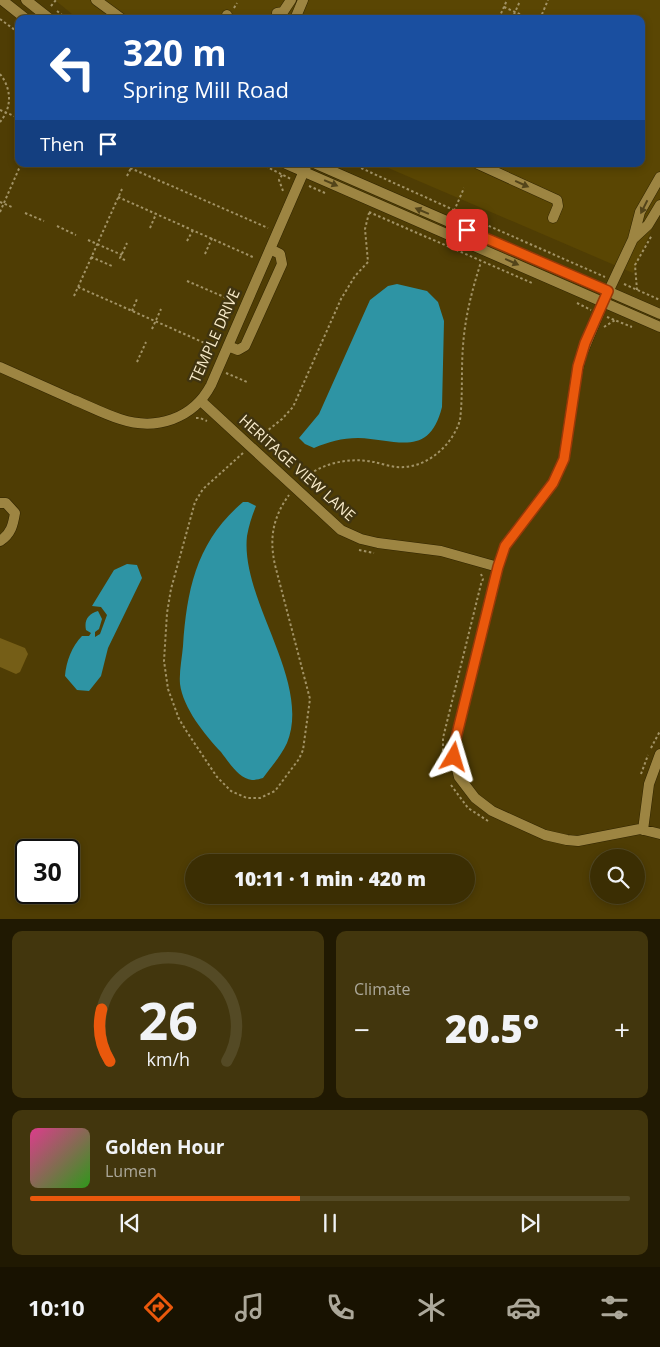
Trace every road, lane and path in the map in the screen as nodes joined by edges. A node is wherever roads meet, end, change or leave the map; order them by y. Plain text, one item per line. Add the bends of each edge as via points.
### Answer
1 (2, 0) edge
2 (26, 0) edge
3 (56, 0) edge
4 (96, 0) edge
5 (291, 0) edge
6 (303, 0) edge
7 (507, 0) edge
8 (548, 0) edge
9 (520, 1) edge
10 (237, 3) dead end
11 (51, 6) dead end
12 (502, 8) junction
13 (515, 12) junction
14 (277, 13) dead end
15 (21, 15) edge
16 (45, 15) edge
17 (117, 15) edge
18 (229, 15) edge
19 (297, 15) edge
20 (500, 15) edge
21 (514, 15) edge
22 (522, 15) edge
23 (542, 15) edge
24 (0, 19) edge
25 (15, 30) edge
26 (0, 74) edge
27 (0, 110) edge
28 (6, 113) junction
29 (15, 116) edge
30 (0, 122) edge
31 (20, 167) edge
32 (267, 167) edge
33 (323, 167) edge
34 (359, 167) edge
35 (485, 167) edge
36 (131, 168) joint
37 (305, 168) edge
38 (282, 175) junction
39 (127, 176) dead end
40 (660, 177) edge
41 (299, 182) junction
42 (464, 188) dead end
43 (122, 189) dead end
44 (284, 192) dead end
45 (327, 194) dead end
46 (118, 197) junction
47 (0, 202) edge
48 (4, 203) junction
49 (12, 207) dead end
50 (454, 210) junction
51 (659, 210) edge
52 (0, 212) edge
53 (25, 213) dead end
54 (156, 214) junction
55 (553, 218) dead end
56 (44, 221) dead end
57 (57, 226) dead end
58 (150, 228) dead end
59 (192, 230) junction
60 (267, 232) dead end
61 (653, 234) dead end
62 (76, 235) dead end
63 (212, 238) junction
64 (633, 239) junction
65 (88, 240) dead end
66 (187, 241) dead end
67 (127, 243) dead end
68 (97, 244) junction
69 (270, 249) junction
70 (205, 254) dead end
71 (122, 255) junction
72 (257, 255) dead end
73 (91, 257) junction
74 (125, 260) dead end
75 (481, 262) junction
76 (112, 266) dead end
77 (613, 280) junction
78 (187, 281) dead end
79 (534, 284) dead end
80 (78, 287) junction
81 (637, 290) junction
82 (608, 291) junction
83 (74, 296) dead end
84 (137, 299) dead end
85 (660, 300) edge
86 (574, 301) dead end
87 (236, 302) dead end
88 (603, 303) junction
89 (582, 307) dead end
90 (161, 309) dead end
91 (132, 311) junction
92 (660, 314) edge
93 (615, 320) dead end
94 (155, 321) junction
95 (660, 327) edge
96 (603, 328) dead end
97 (152, 329) dead end
98 (146, 342) dead end
99 (228, 346) junction
100 (216, 348) dead end
101 (137, 362) dead end
102 (0, 367) edge
103 (224, 372) dead end
104 (247, 382) dead end
105 (201, 401) junction
106 (193, 419) dead end
107 (207, 421) dead end
108 (250, 446) junction
109 (296, 487) junction
110 (0, 503) edge
111 (0, 541) edge
112 (354, 548) dead end
113 (375, 554) dead end
114 (498, 567) junction
115 (477, 570) dead end
116 (660, 730) edge
117 (660, 754) edge
118 (444, 760) dead end
119 (641, 778) dead end
120 (454, 779) junction
121 (488, 822) dead end
122 (643, 830) junction
123 (660, 834) edge

1 - 15 street
2 - 16 street
3 - 11 path
4 - 17 street
5 - 14 street via 283,12
6 - 19 street
7 - 12 path
8 - 23 path
9 - 13 path
10 - 18 path
12 - 13 path
12 - 20 path
13 - 21 path
13 - 22 path
24 - 25 path
26 - 28 path via 9,92
27 - 28 path
28 - 29 path
28 - 30 path
31 - 48 path
32 - 38 path
82 -> 33 street
34 - 50 path
35 -> 55 street via 557,200
36 - 39 path
36 - 60 path via 268,228
37 - 41 street, TEMPLE DRIVE
37 -> 88 street
38 - 41 path
38 - 44 path via 279,180
40 -> 64 street via 640,212
41 - 45 path
41 - 69 street, TEMPLE DRIVE
42 - 50 path
43 - 46 path
46 - 54 path
46 - 68 path
47 - 48 path
48 - 49 path
48 - 52 path
50 - 77 path
51 - 64 street
53 - 56 path
54 - 58 path
54 - 59 path
57 - 62 path
59 - 63 path
59 - 66 path
61 - 81 path via 635,266
63 - 70 path
63 - 72 path via 255,258
64 - 77 street
65 - 68 path
67 - 71 path
68 - 71 path
68 - 73 path
69 - 99 street, TEMPLE DRIVE
69 - 99 street via 280,254 282,264 245,346 238,350
71 - 74 path via 120,258
73 - 76 path
73 - 80 path
75 - 79 path
75 - 108 path via 369,212 366,229 368,262 340,299 293,407
75 - 109 path via 466,316 460,420 446,445 429,458 404,467 359,461 333,463 304,478
77 - 81 path
77 - 82 street
78 - 87 path
80 - 83 path
80 - 91 path
81 - 85 path
82 - 88 street
82 - 92 street
84 - 91 path
86 - 89 path
88 - 95 street
88 - 114 street via 578,366 564,459 553,483 505,546
90 - 94 path
91 - 94 path
93 - 96 path
94 - 97 path
94 - 100 path
98 - 101 path
99 - 105 street, TEMPLE DRIVE
102 - 105 street, TEMPLE DRIVE via 134,423 174,420
103 - 104 path
105 - 108 street, HERITAGE VIEW LANE
106 - 107 path
108 - 109 street, HERITAGE VIEW LANE
108 - 109 path via 203,489 195,502 171,589 164,661 168,689 179,719 217,777 235,793 247,798 266,796 275,791 303,750 310,699 271,547 276,517
109 - 114 street, HERITAGE VIEW LANE via 341,530 362,539 441,551
110 - 111 street via 6,503 15,513 13,528
112 - 113 path
114 - 120 street via 456,738
115 - 118 path via 483,579 443,738
116 - 119 path via 645,760
117 - 122 street via 649,784
120 - 121 path via 453,789 468,808
120 - 122 street via 492,811 557,838 578,841
122 - 123 street

